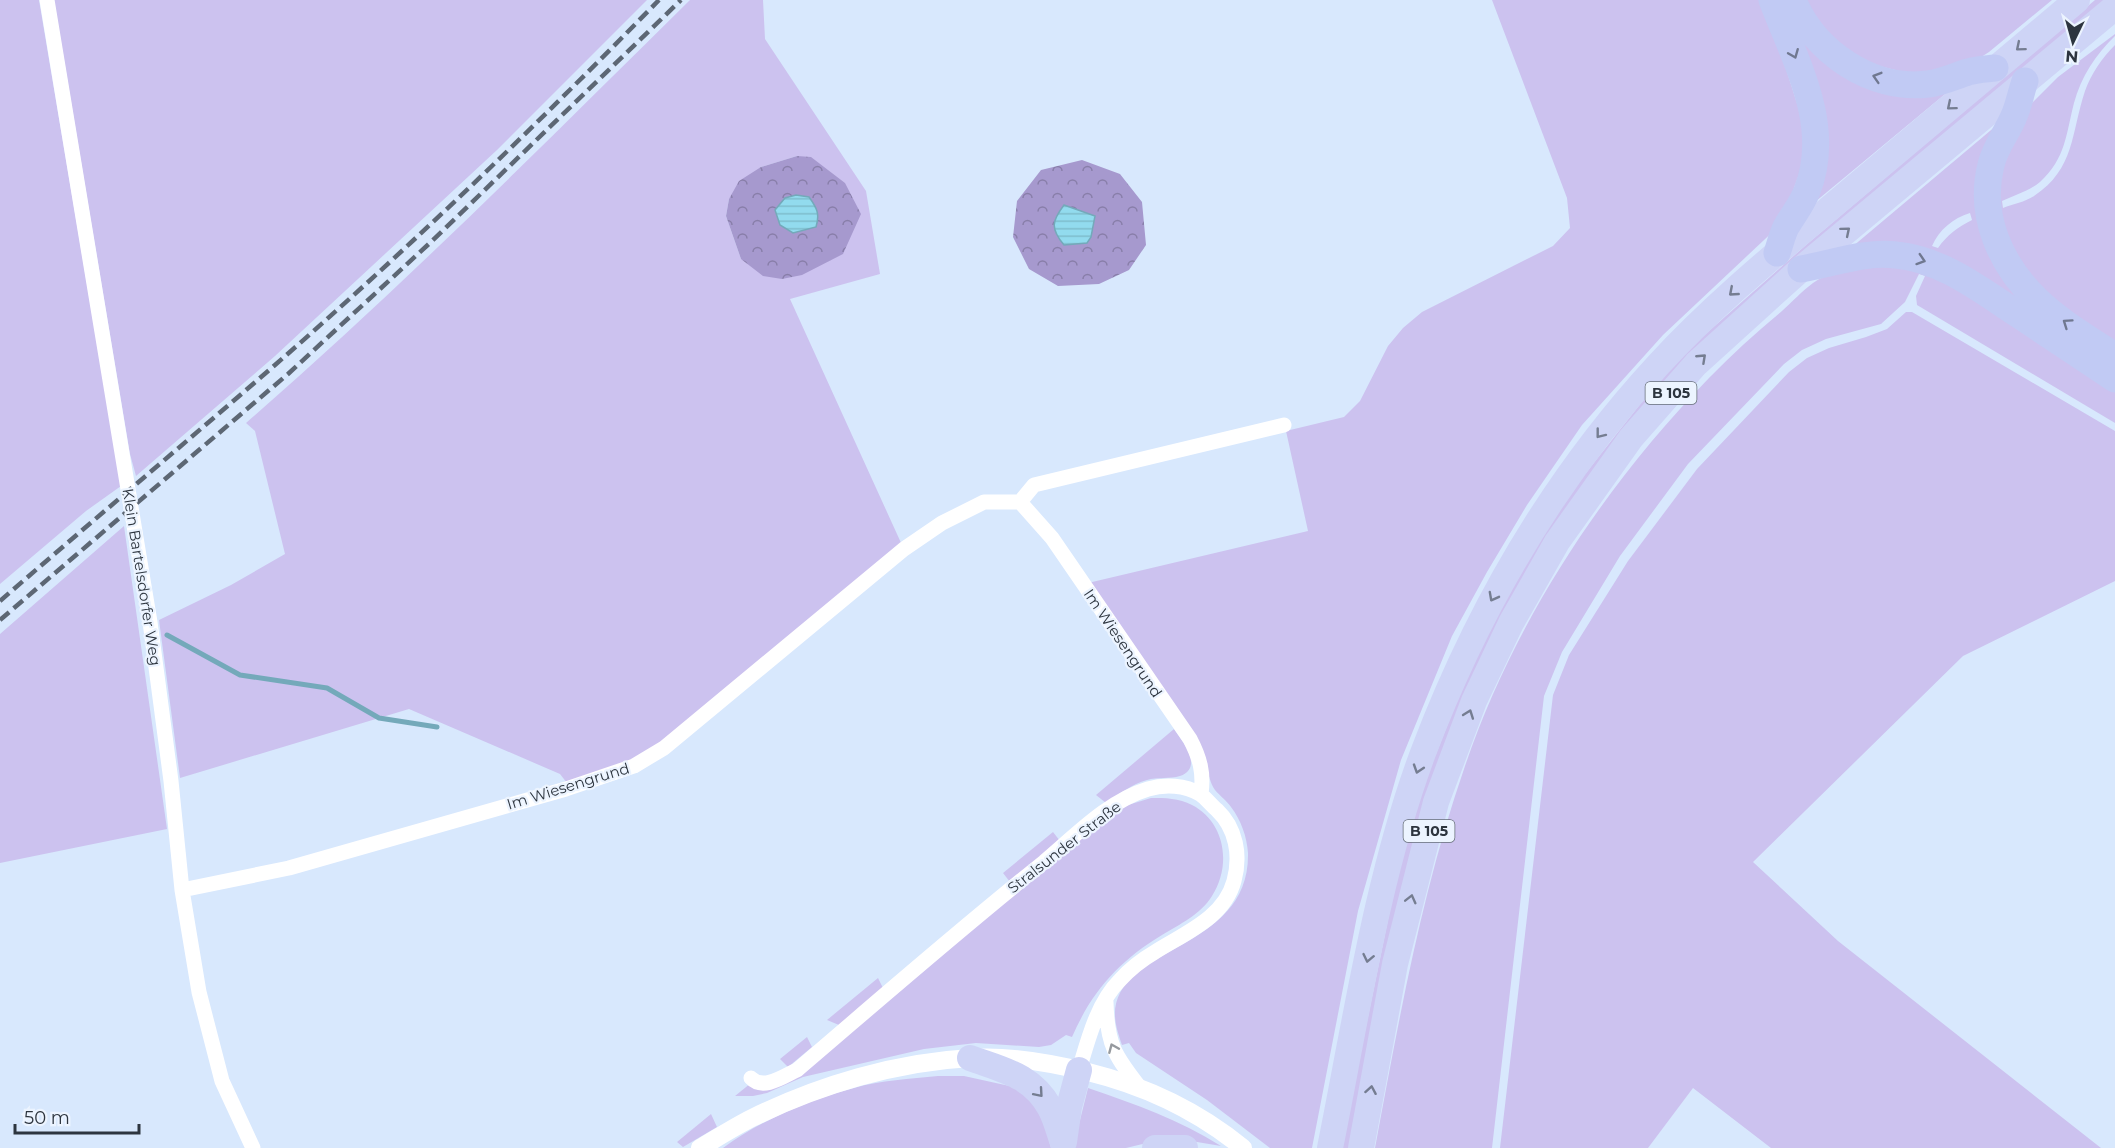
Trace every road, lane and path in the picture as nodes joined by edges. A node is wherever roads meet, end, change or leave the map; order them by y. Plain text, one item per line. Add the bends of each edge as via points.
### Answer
1 (47, 0) edge
2 (1772, 0) edge
3 (1793, 0) edge
4 (2077, 0) edge
5 (2115, 7) edge
6 (1995, 68) junction
7 (2025, 81) junction
8 (1777, 253) junction
9 (1801, 269) junction
10 (2115, 356) edge
11 (2115, 379) edge
12 (1284, 425) dead end
13 (1020, 502) junction
14 (1201, 794) junction
15 (182, 890) junction
16 (1106, 999) junction
17 (970, 1058) junction
18 (1079, 1070) junction
19 (751, 1078) dead end
20 (1141, 1089) junction
21 (1063, 1145) edge
22 (253, 1148) edge
23 (700, 1148) edge
24 (1155, 1148) edge
25 (1185, 1148) edge
26 (1243, 1148) edge
27 (1330, 1148) edge
28 (1361, 1148) edge

1 - 15 street, Klein Bartelsdorfer Weg via 150,622
2 -> 8 highway via 1810,99 1816,143 1807,191
6 -> 3 highway via 1926,84 1900,83 1858,71 1834,56 1807,25
4 -> 6 highway, B 105
5 - 7 highway, B 105
6 -> 8 highway, B 105
9 -> 7 highway, B 105
10 -> 7 highway via 2038,301 2009,267 1992,232 1987,198 1991,163 2014,116
8 -> 27 highway, B 105 via 1659,363 1624,403 1540,517 1478,626 1426,746 1399,828 1375,925
9 -> 11 highway via 1867,255 1894,254 1934,264 1970,283
28 -> 9 highway, B 105 via 1395,964 1436,802 1474,701 1510,623 1557,542 1631,438 1696,364
12 - 13 street via 1034,485
13 - 14 street, Im Wiesengrund via 1052,538 1190,739 1200,759
13 - 15 street, Im Wiesengrund via 984,502 942,523 904,549 664,748 634,766 289,868
14 - 16 street, Stralsunder Straße via 1223,816 1236,846 1238,863 1226,900 1196,928 1134,967
14 - 19 street, Stralsunder Straße via 1166,786 1148,789 1113,806 797,1070 768,1083
15 - 22 street, Klein Bartelsdorfer Weg via 199,992 222,1081
16 - 18 street, Stralsunder Straße
20 -> 16 street via 1119,1060 1110,1040
17 - 18 street via 1016,1060
17 -> 21 highway via 1026,1079 1052,1110
17 - 23 street via 903,1067 810,1093 751,1118
18 - 20 street
18 - 21 highway
20 - 26 street via 1194,1114
24 - 25 highway

